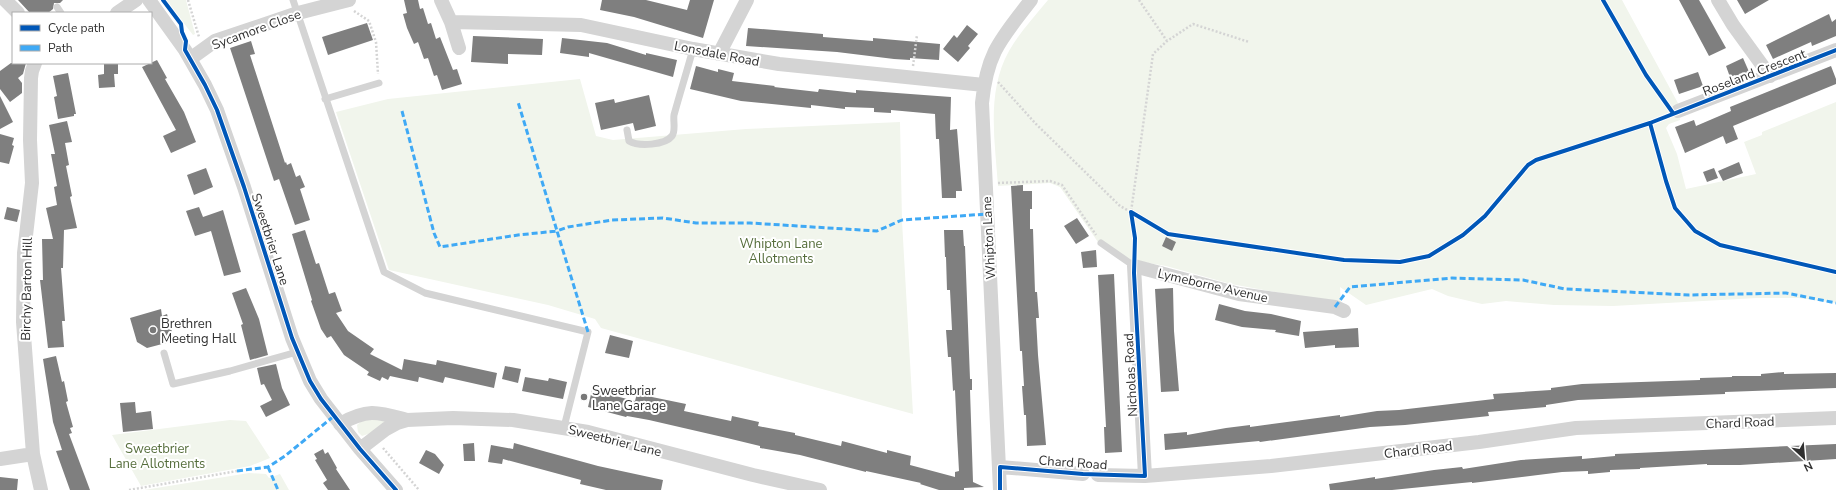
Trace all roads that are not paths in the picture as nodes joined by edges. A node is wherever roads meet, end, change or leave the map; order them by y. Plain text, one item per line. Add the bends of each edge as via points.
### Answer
1 (5, 0) edge
2 (136, 0) edge
3 (149, 0) edge
4 (293, 0) edge
5 (441, 0) edge
6 (747, 0) edge
7 (1031, 0) edge
8 (1718, 0) edge
9 (345, 2) edge
10 (17, 12) edge
11 (118, 12) edge
12 (298, 13) junction
13 (451, 22) junction
14 (459, 48) dead end
15 (693, 49) junction
16 (1836, 50) edge
17 (719, 54) junction
18 (190, 59) junction
19 (35, 64) edge
20 (1770, 76) junction
21 (379, 83) road end
22 (984, 85) junction
23 (325, 99) junction
24 (1678, 111) dead end
25 (627, 130) dead end
26 (1101, 243) road end
27 (1134, 270) junction
28 (1344, 312) dead end
29 (297, 352) junction
30 (164, 353) dead end
31 (1836, 418) edge
32 (407, 420) junction
33 (340, 424) junction
34 (564, 427) junction
35 (360, 449) junction
36 (33, 454) junction
37 (0, 460) edge
38 (1000, 467) junction
39 (1083, 474) dead end
40 (1098, 475) dead end
41 (1145, 476) junction
42 (41, 490) edge
43 (396, 490) edge
44 (820, 490) edge
45 (1000, 490) edge

1 - 10 street
2 - 11 street
3 - 18 street, Sweetbrier Lane
4 - 12 lane
5 - 13 street
6 - 17 street
7 - 22 street, Whipton Lane via 995,48
8 - 20 street via 1732,25
9 - 12 street, Sycamore Close
12 - 18 street, Sycamore Close via 215,41
12 - 23 lane
13 - 14 street
13 - 15 street, Lonsdale Road via 581,25
15 - 17 street, Lonsdale Road
15 - 25 lane via 674,116 672,136 645,146 629,140
16 - 20 street, Roseland Crescent
17 - 22 street, Lonsdale Road via 779,64
18 - 29 street, Sweetbrier Lane via 216,110 244,187
19 - 36 street, Birchy Barton Hill via 30,98 32,183 24,252 23,322
20 - 24 street, Roseland Crescent
21 - 23 lane
22 - 38 street, Whipton Lane via 982,125
23 - 34 lane via 384,272 425,293 588,332
26 - 27 lane
27 - 28 street, Lymeborne Avenue via 1239,294 1335,307
27 - 41 street, Nicholas Road
29 - 30 lane via 173,384
29 - 33 street, Sweetbrier Lane via 310,381
31 - 41 street, Chard Road via 1576,428 1270,466
32 - 33 street, Sweetbrier Lane via 378,412 362,413
32 - 34 street, Sweetbrier Lane via 513,420
32 - 35 street, Sweetbrier Lane via 396,423
33 - 35 street
34 - 44 street, Sweetbrier Lane
35 - 43 street
36 - 37 street
36 - 42 street, Birchy Barton Hill
38 - 39 street, Chard Road
38 - 45 street, Whipton Lane
40 - 41 street, Chard Road

